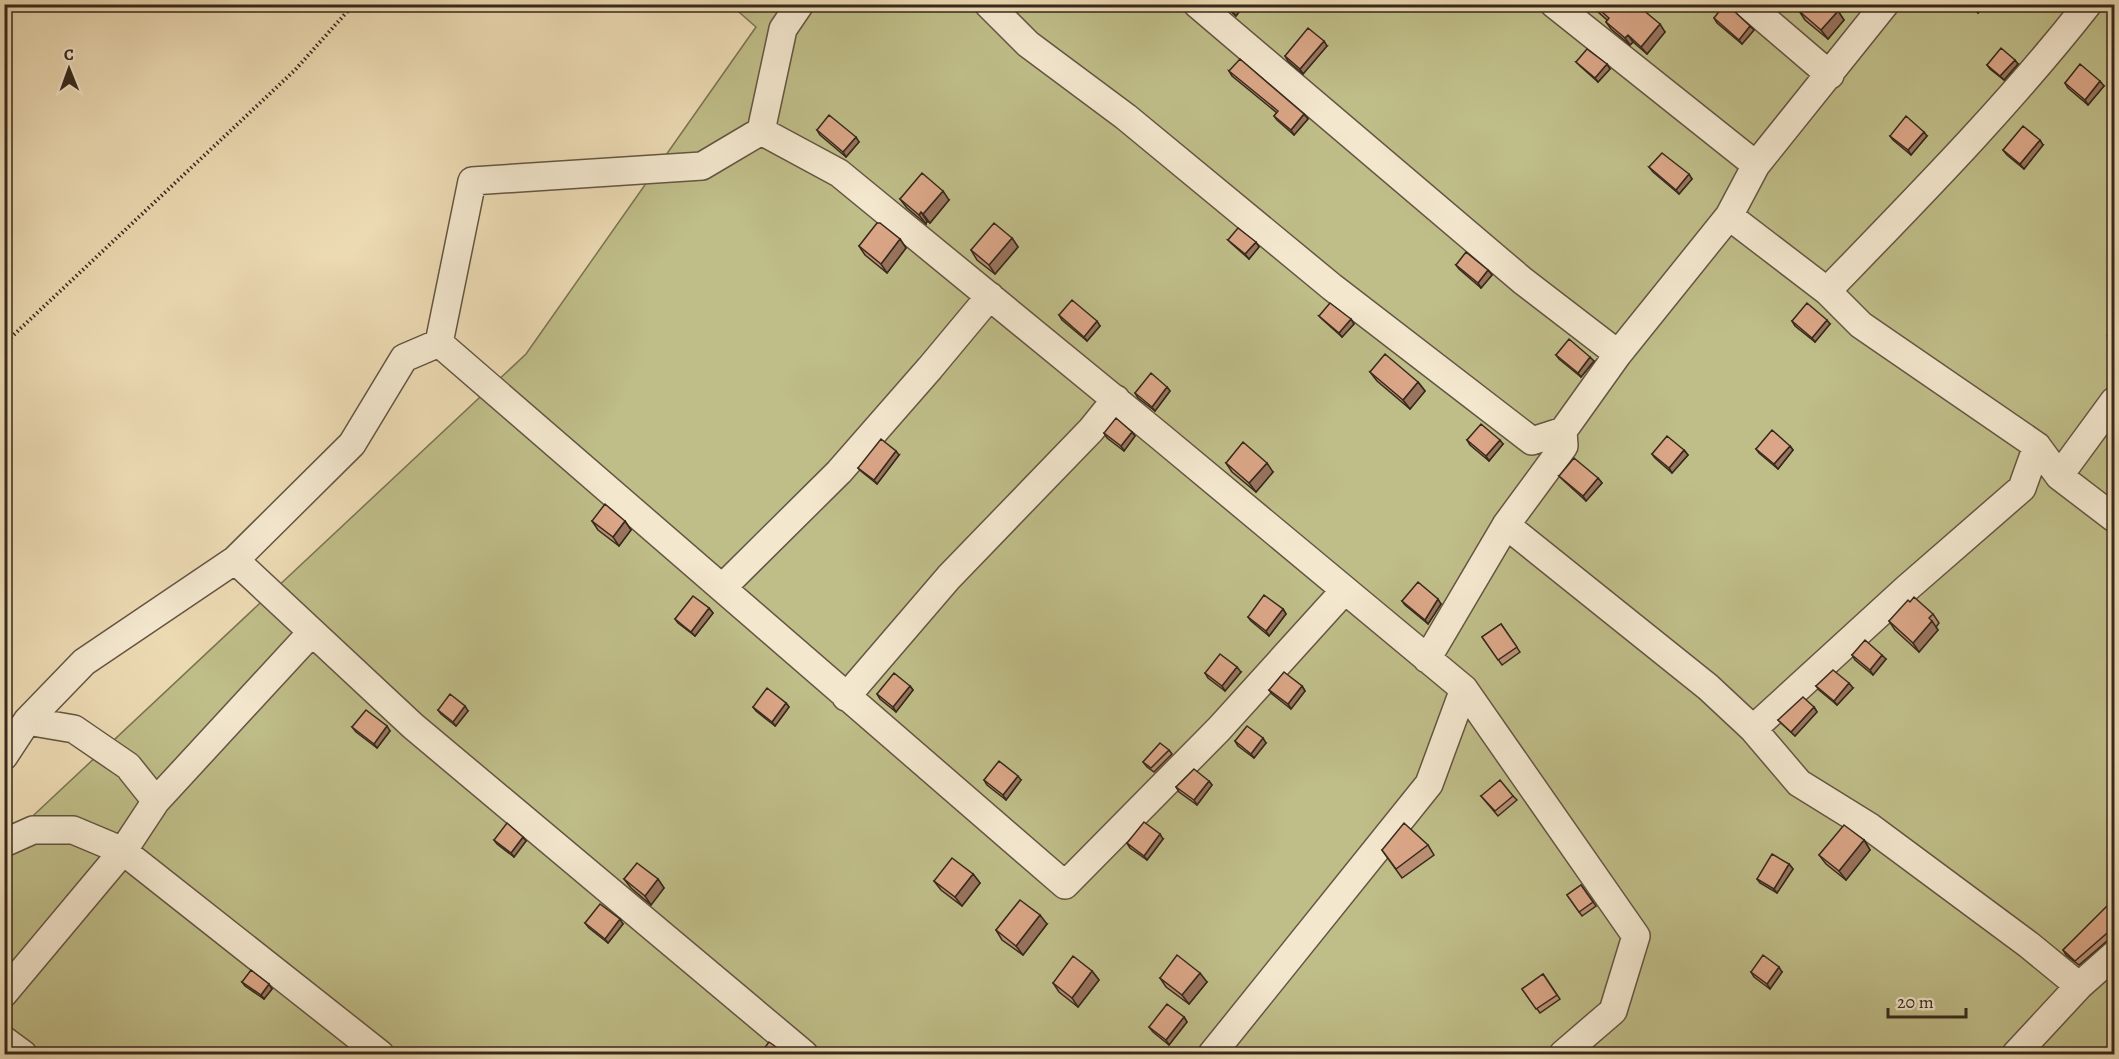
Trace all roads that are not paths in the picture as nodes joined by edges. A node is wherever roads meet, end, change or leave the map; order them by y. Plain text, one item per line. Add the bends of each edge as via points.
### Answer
1 (800, 4) edge
2 (988, 4) edge
3 (1197, 4) edge
4 (1554, 4) edge
5 (1747, 4) edge
6 (1885, 4) edge
7 (2088, 4) edge
8 (1830, 75) junction
9 (760, 131) junction
10 (1756, 165) junction
11 (1729, 216) junction
12 (1827, 291) junction
13 (990, 296) junction
14 (439, 343) junction
15 (1618, 354) junction
16 (1116, 399) junction
17 (2115, 401) edge
18 (1563, 431) junction
19 (2037, 446) junction
20 (2059, 476) junction
21 (2115, 518) edge
22 (1506, 525) junction
23 (235, 560) junction
24 (722, 588) junction
25 (1344, 591) junction
26 (312, 632) junction
27 (1427, 659) junction
28 (1464, 689) junction
29 (846, 697) junction
30 (27, 721) junction
31 (1753, 729) junction
32 (4, 756) edge
33 (156, 801) junction
34 (4, 843) edge
35 (123, 851) junction
36 (2115, 955) edge
37 (2079, 986) junction
38 (4, 993) edge
39 (4, 1040) edge
40 (23, 1054) edge
41 (380, 1054) edge
42 (804, 1054) edge
43 (1212, 1054) edge
44 (1563, 1054) edge
45 (2016, 1054) edge

1 - 9 lane via 783,29
2 - 18 lane via 1028,44 1126,117 1332,287 1533,441
3 - 15 lane via 1523,281
4 - 10 lane
5 - 8 lane
6 - 8 lane
7 - 12 lane via 1950,164
8 - 10 lane
9 - 13 lane via 840,173
9 - 14 lane via 702,166 472,181
10 - 11 lane
11 - 12 lane
11 - 15 lane
12 - 19 lane via 1861,325
13 - 16 lane
13 - 24 lane via 839,472
14 - 23 lane via 404,358 352,444
14 - 24 lane
15 - 18 lane
16 - 25 lane
16 - 29 lane via 949,577
17 - 20 lane
18 - 22 lane via 1564,446
19 - 20 lane
19 - 31 lane via 2022,488 1905,588
20 - 21 lane
22 - 27 lane
22 - 31 lane via 1708,687
23 - 26 lane
23 - 30 lane via 84,663
24 - 29 lane
25 - 27 lane
25 - 29 lane via 1219,729 1065,885
26 - 33 lane
26 - 42 lane via 413,726
27 - 28 lane
28 - 43 lane via 1429,784
28 - 44 lane via 1636,936 1613,1011
30 - 32 lane
30 - 33 lane via 74,729 128,766
31 - 37 lane via 1799,783 1870,827
33 - 35 lane
34 - 35 lane via 33,830 73,830
35 - 38 lane
35 - 41 lane
36 - 37 lane
37 - 45 lane
39 - 40 lane

